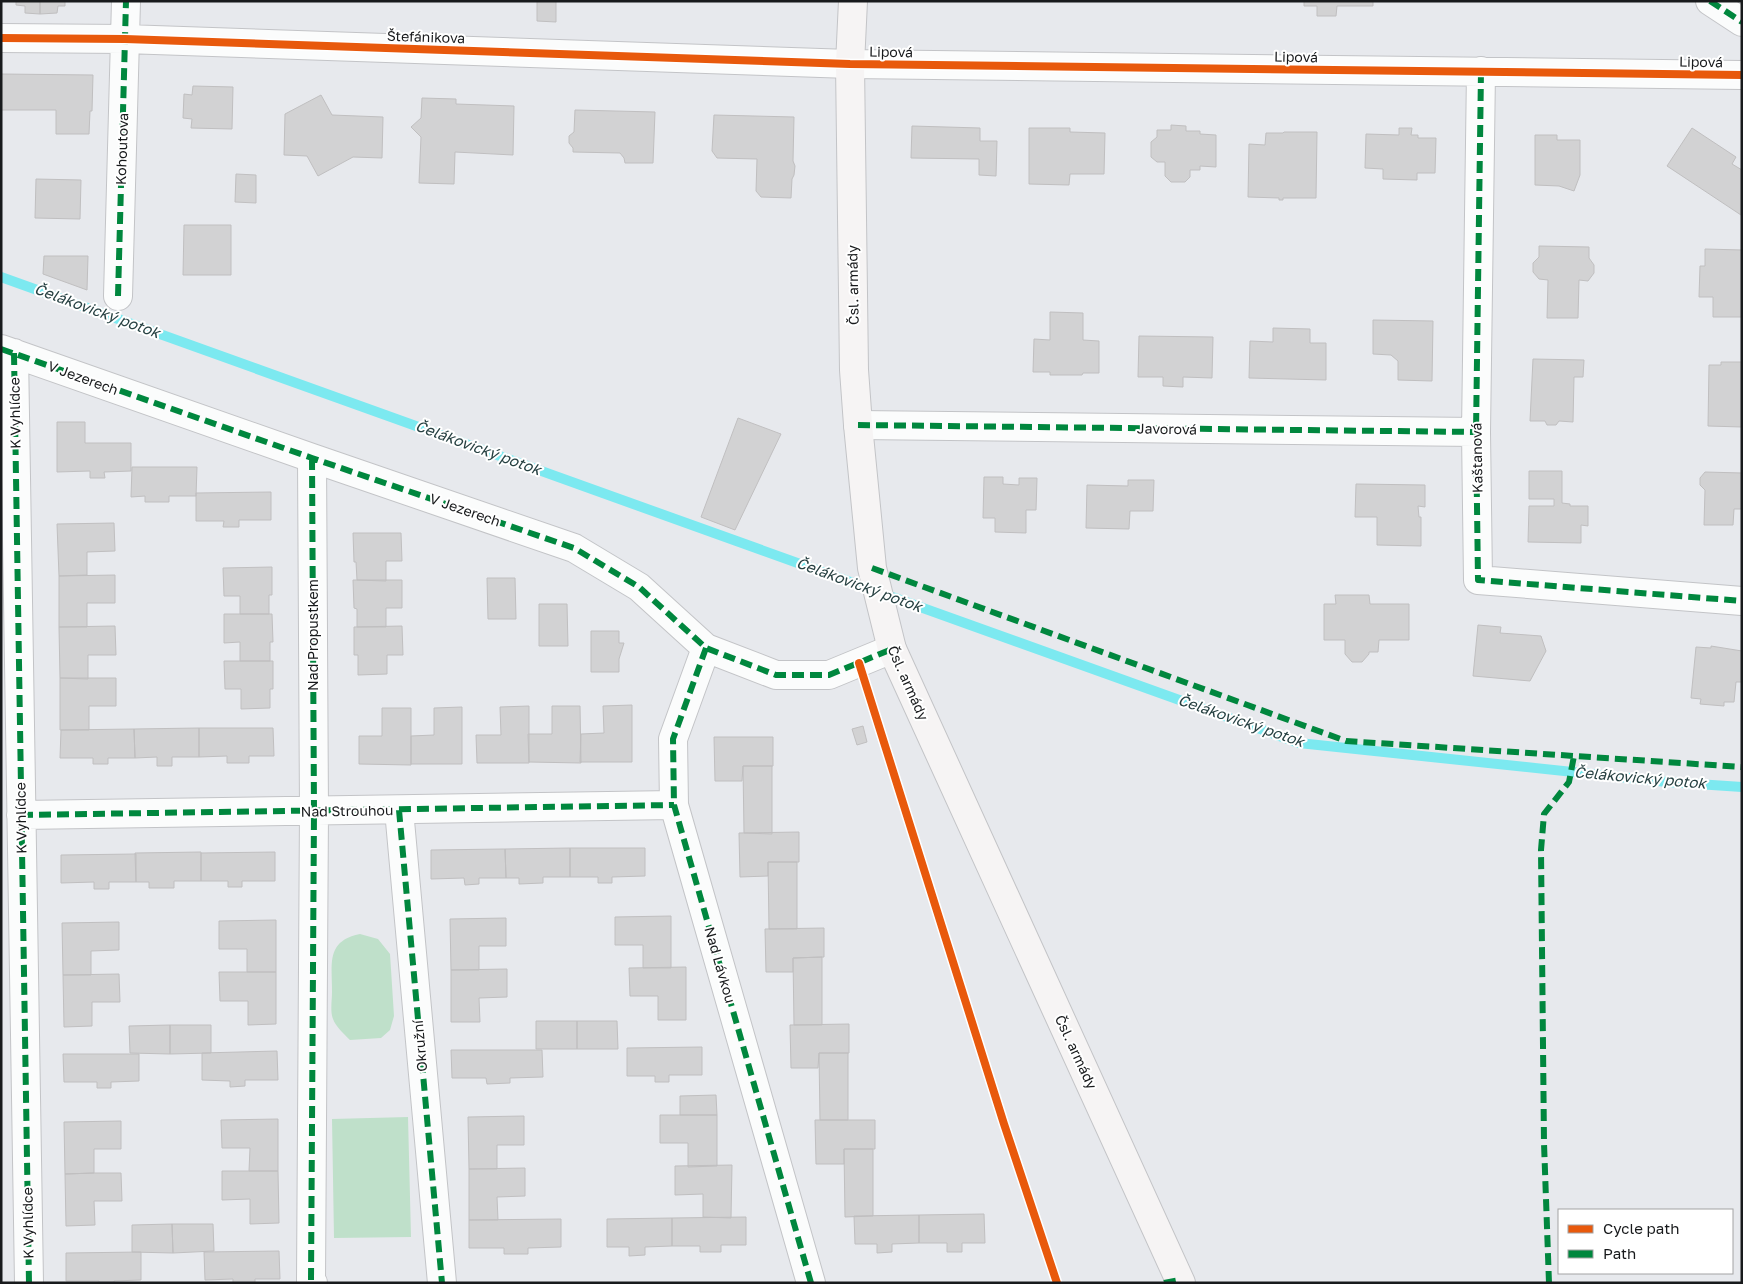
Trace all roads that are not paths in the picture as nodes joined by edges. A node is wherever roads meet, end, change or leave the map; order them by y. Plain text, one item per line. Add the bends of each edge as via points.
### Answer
1 (126, 1) edge
2 (853, 1) edge
3 (1710, 1) edge
4 (1742, 22) edge
5 (1, 38) edge
6 (125, 39) junction
7 (850, 64) junction
8 (1480, 71) junction
9 (1742, 74) edge
10 (118, 296) dead end
11 (8, 351) edge
12 (858, 425) junction
13 (1476, 432) junction
14 (312, 458) junction
15 (1742, 601) edge
16 (706, 648) junction
17 (892, 649) junction
18 (674, 805) junction
19 (399, 810) junction
20 (314, 811) junction
21 (21, 815) junction
22 (1175, 1282) edge
23 (29, 1283) edge
24 (312, 1283) edge
25 (442, 1283) edge
26 (811, 1283) edge

1 - 6 street, Kohoutova
2 - 7 street, Čsl. armády
3 - 4 street
5 - 6 street, Štefánikova
6 - 7 street, Štefánikova
6 - 10 street, Kohoutova
7 - 8 street, Lipová
7 - 12 street, Čsl. armády via 854,370
8 - 9 street, Lipová
8 - 13 street, Kaštanová
11 - 14 street, V Jezerech
11 - 21 street, K Vyhlídce
12 - 13 street, Javorová
12 - 17 street, Čsl. armády via 874,574
13 - 15 street, Kaštanová via 1478,580
14 - 16 street, V Jezerech via 574,548 639,586
14 - 20 street, Nad Propustkem
16 - 17 street, V Jezerech via 776,676 829,675
16 - 18 street, Nad Lávkou via 673,739
17 - 22 street, Čsl. armády
18 - 19 street, Nad Strouhou
18 - 26 street, Nad Lávkou
19 - 20 street, Nad Strouhou
19 - 25 street, Okružní
20 - 21 street, Nad Strouhou
20 - 24 street
21 - 23 street, K Vyhlídce

